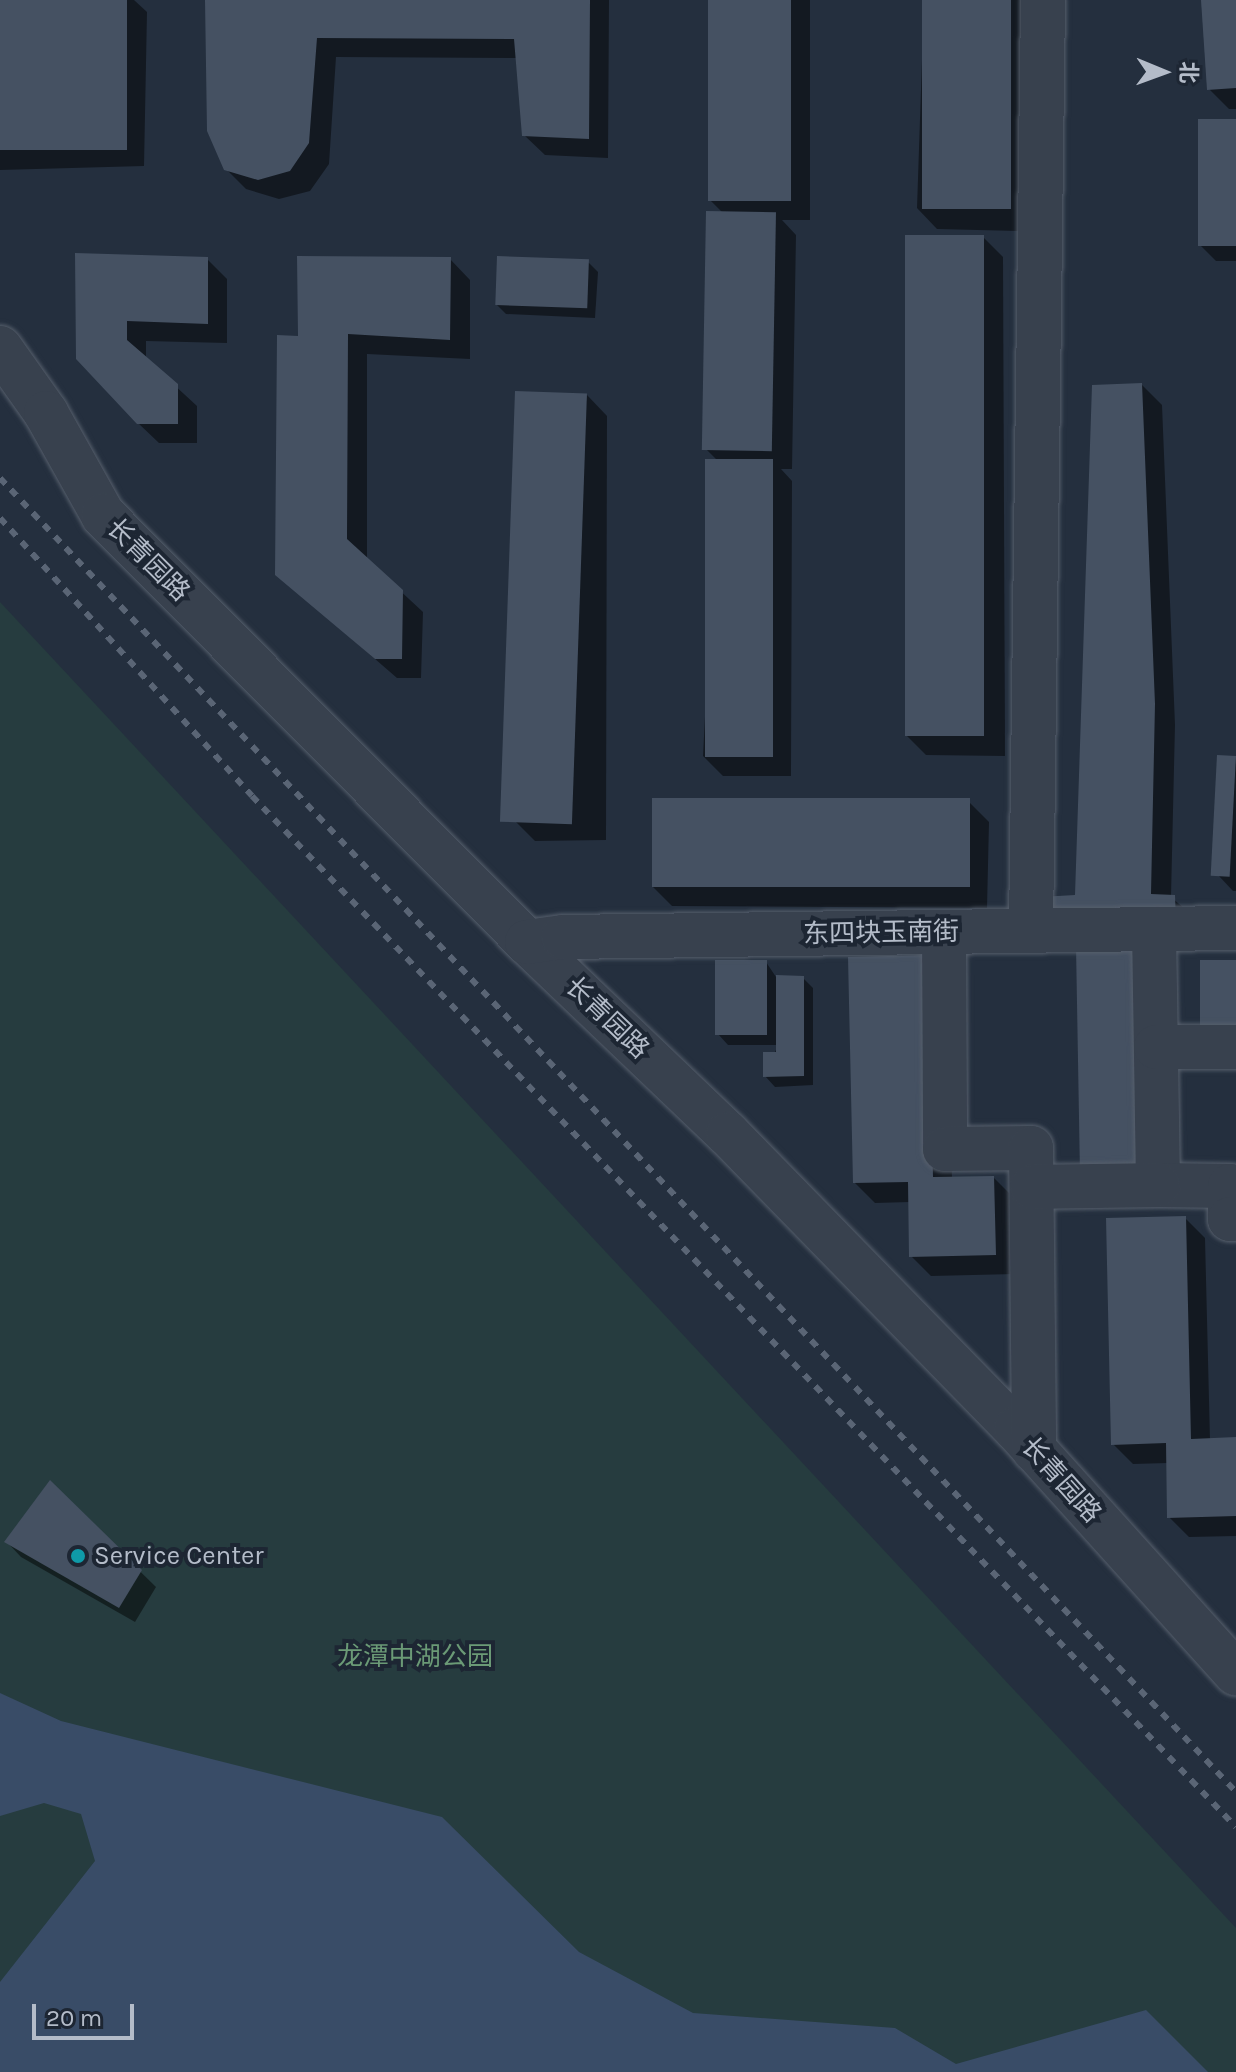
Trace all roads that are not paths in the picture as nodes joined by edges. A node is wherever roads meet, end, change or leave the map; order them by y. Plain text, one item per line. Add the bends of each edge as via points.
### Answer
1 (1043, 0) edge
2 (0, 348) edge
3 (1236, 928) edge
4 (1154, 929) junction
5 (1031, 930) junction
6 (944, 932) junction
7 (527, 942) junction
8 (1156, 1047) junction
9 (1236, 1047) edge
10 (1158, 1185) junction
11 (1032, 1187) junction
12 (1236, 1219) edge
13 (1034, 1450) junction
14 (1236, 1673) edge

1 - 5 street
2 - 7 street, 长青园路 via 46,413 103,515
3 - 4 street, 东四块玉南街
4 - 5 street, 东四块玉南街
4 - 8 street
5 - 6 street, 东四块玉南街
6 - 7 street, 东四块玉南街 via 563,937
6 - 11 street via 945,1149 1031,1148
7 - 13 street, 长青园路 via 728,1134
8 - 9 street
8 - 10 street
10 - 11 street
10 - 12 street via 1230,1186 1230,1219
11 - 13 street
13 - 14 street, 长青园路

